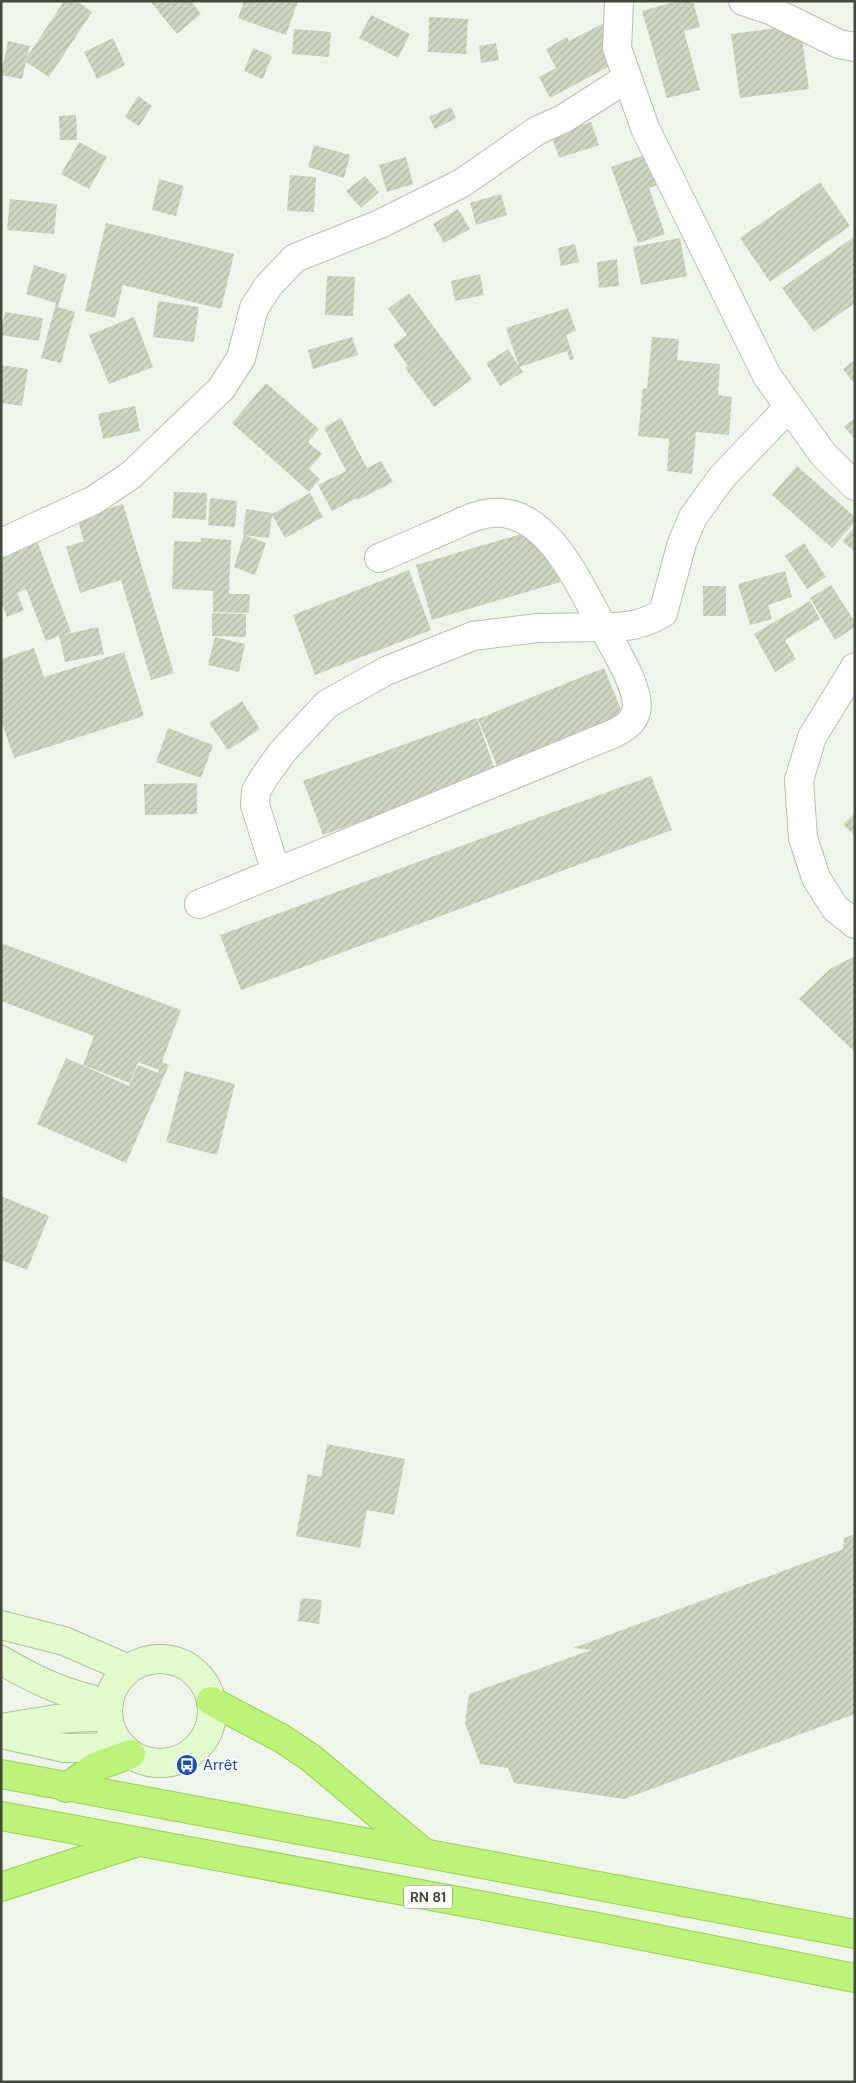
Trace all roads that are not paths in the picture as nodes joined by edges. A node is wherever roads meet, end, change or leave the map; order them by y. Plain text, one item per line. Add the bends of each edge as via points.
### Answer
1 (619, 1) edge
2 (743, 1) edge
3 (855, 47) edge
4 (627, 78) junction
5 (789, 407) junction
6 (855, 486) edge
7 (1, 543) edge
8 (379, 558) dead end
9 (603, 627) junction
10 (855, 667) edge
11 (276, 872) junction
12 (199, 904) dead end
13 (855, 924) edge
14 (1, 1625) edge
15 (1, 1660) edge
16 (129, 1669) junction
17 (211, 1701) junction
18 (109, 1709) junction
19 (1, 1728) edge
20 (1, 1734) edge
21 (127, 1751) junction
22 (1, 1774) edge
23 (66, 1788) junction
24 (1, 1816) edge
25 (137, 1842) junction
26 (426, 1854) junction
27 (1, 1887) edge
28 (855, 1934) edge
29 (855, 1978) edge

1 - 4 street via 617,48
2 - 3 street via 770,10 840,44
4 - 5 street via 645,128 682,205 767,376
4 - 7 street via 563,119 538,130 462,183 380,224 295,258 269,284 254,308 241,358 221,389 131,474 94,500
5 - 6 street via 823,454
5 - 9 street via 722,476 693,517 662,613 630,627
8 - 9 street via 478,515 497,512 516,515 538,528 562,555
9 - 11 street via 538,628 473,636 386,671 326,704 283,751 256,791 255,805
9 - 11 street via 635,691 636,712 628,725 615,734
10 - 13 street via 812,737 799,780 803,838 816,878 835,908
11 - 12 street
14 - 16 street via 64,1641
15 - 18 street via 56,1690
16 - 17 street via 145,1661 179,1662 200,1678
16 - 18 street via 116,1684
17 - 21 street via 212,1718 207,1736 182,1759 164,1764 146,1762
17 - 26 highway via 281,1738 311,1758
18 - 19 street
18 - 21 street via 113,1733
20 - 21 street via 65,1748
21 - 23 highway
22 - 23 highway
23 - 26 highway
24 - 25 highway, RN 81
25 - 27 highway
25 - 29 highway, RN 81
26 - 28 highway

